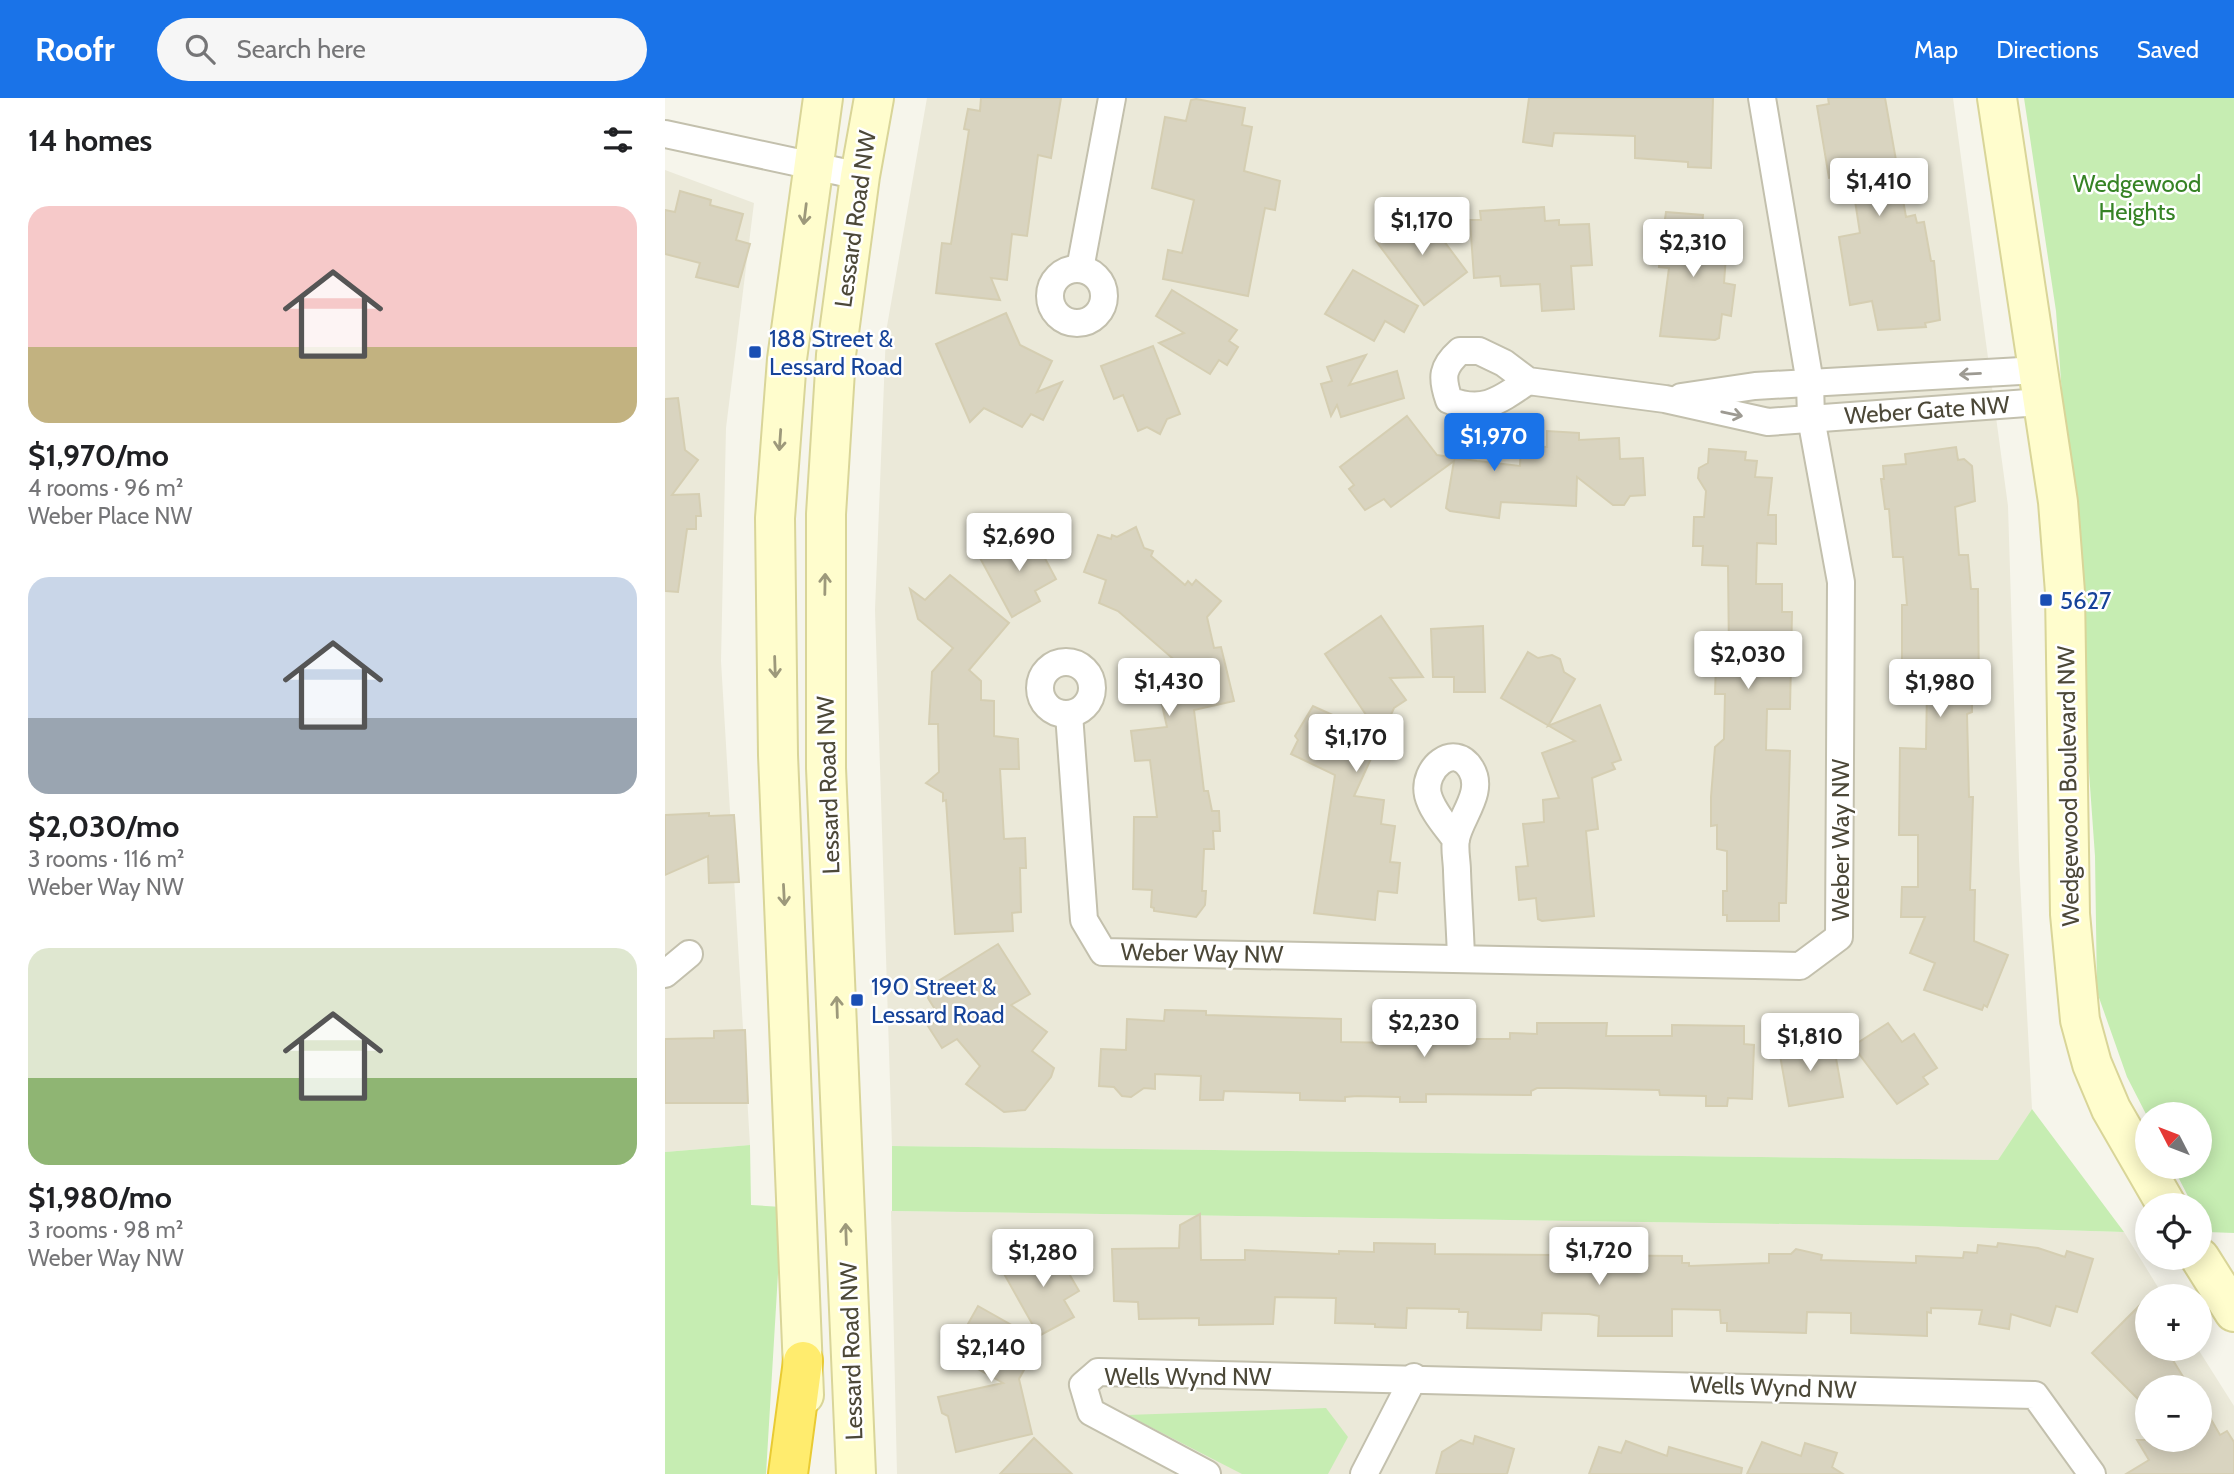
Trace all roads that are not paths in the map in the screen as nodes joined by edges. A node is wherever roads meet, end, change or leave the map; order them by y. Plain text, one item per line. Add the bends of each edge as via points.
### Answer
1 (823, 98) edge
2 (874, 98) edge
3 (1112, 98) edge
4 (1762, 98) edge
5 (1997, 98) edge
6 (665, 134) edge
7 (811, 166) junction
8 (860, 176) junction
9 (1080, 269) dead end
10 (1528, 381) dead end
11 (2040, 386) junction
12 (1665, 400) junction
13 (1811, 400) junction
14 (1069, 714) dead end
15 (1456, 840) dead end
16 (689, 954) dead end
17 (1461, 957) junction
18 (665, 974) edge
19 (2159, 1193) edge
20 (2208, 1270) edge
21 (2234, 1312) edge
22 (803, 1361) junction
23 (1414, 1377) junction
24 (788, 1474) edge
25 (807, 1474) edge
26 (856, 1474) edge
27 (1207, 1474) edge
28 (1364, 1474) edge
29 (2092, 1474) edge

1 - 7 main road, Lessard Road NW
2 - 8 main road, Lessard Road NW
3 - 9 street
4 - 13 street
5 - 11 main road, Wedgewood Boulevard NW
6 - 7 street
7 - 8 street
7 -> 22 main road, Lessard Road NW via 787,359 775,518 778,755
26 -> 8 main road, Lessard Road NW via 824,630 830,429
10 - 12 street
11 - 13 street, Weber Gate NW
11 -> 13 street, Weber Gate NW
11 - 19 main road, Wedgewood Boulevard NW via 2058,502 2064,592 2070,914 2080,1020 2111,1109
12 - 13 street via 1755,386
12 -> 13 street via 1768,422
13 - 17 street, Weber Way NW via 1841,582 1839,937 1800,966
14 - 17 street, Weber Way NW via 1083,920 1103,952
15 - 17 street
16 - 18 street
20 - 21 main road
22 - 24 highway
22 - 25 main road, Lessard Road NW
23 - 27 street, Wells Wynd NW via 1098,1372 1083,1385 1091,1412
23 - 28 street
23 - 29 street, Wells Wynd NW via 2035,1395

